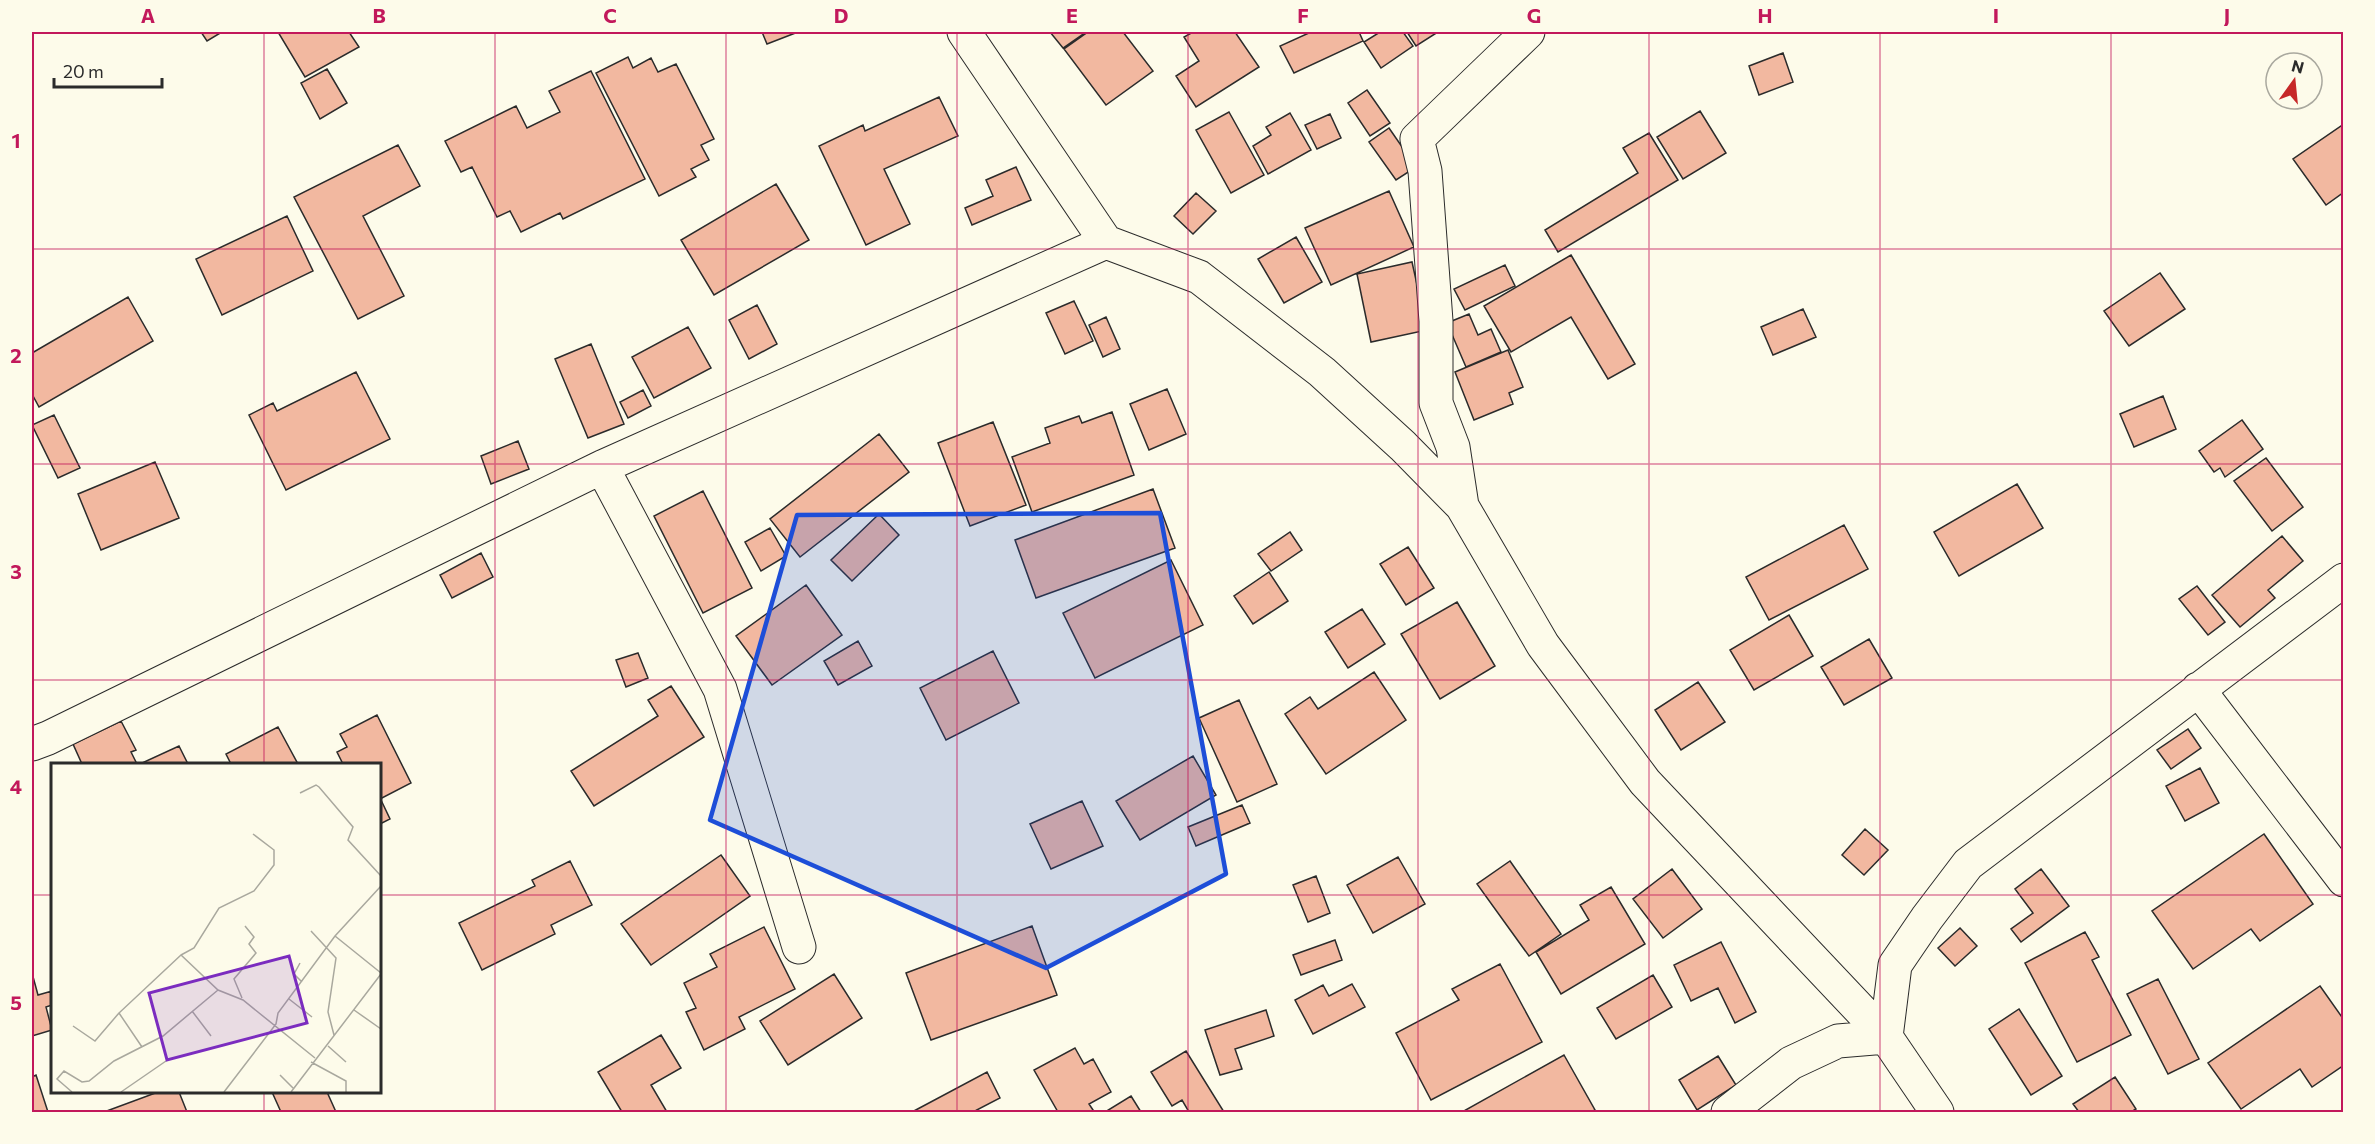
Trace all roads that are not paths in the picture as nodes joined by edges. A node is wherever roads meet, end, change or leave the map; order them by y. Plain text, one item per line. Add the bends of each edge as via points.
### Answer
1 (964, 32) edge
2 (1528, 32) edge
3 (1106, 242) junction
4 (602, 467) junction
5 (1462, 506) junction
6 (2343, 580) edge
7 (2198, 689) junction
8 (32, 744) edge
9 (2343, 880) edge
10 (799, 947) dead end
11 (1886, 1037) junction
12 (1728, 1113) edge
13 (1937, 1113) edge

1 - 3 street
2 - 5 street via 1417,139 1425,171 1436,321 1436,403 1453,447
3 - 4 street
3 - 5 street via 1199,277 1322,372
4 - 8 street
4 - 10 street via 720,690
5 - 11 street via 1543,645 1645,782
6 - 7 street
7 - 9 street
7 - 11 street via 1968,864 1895,965
11 - 12 street via 1838,1041 1791,1063
11 - 13 street

